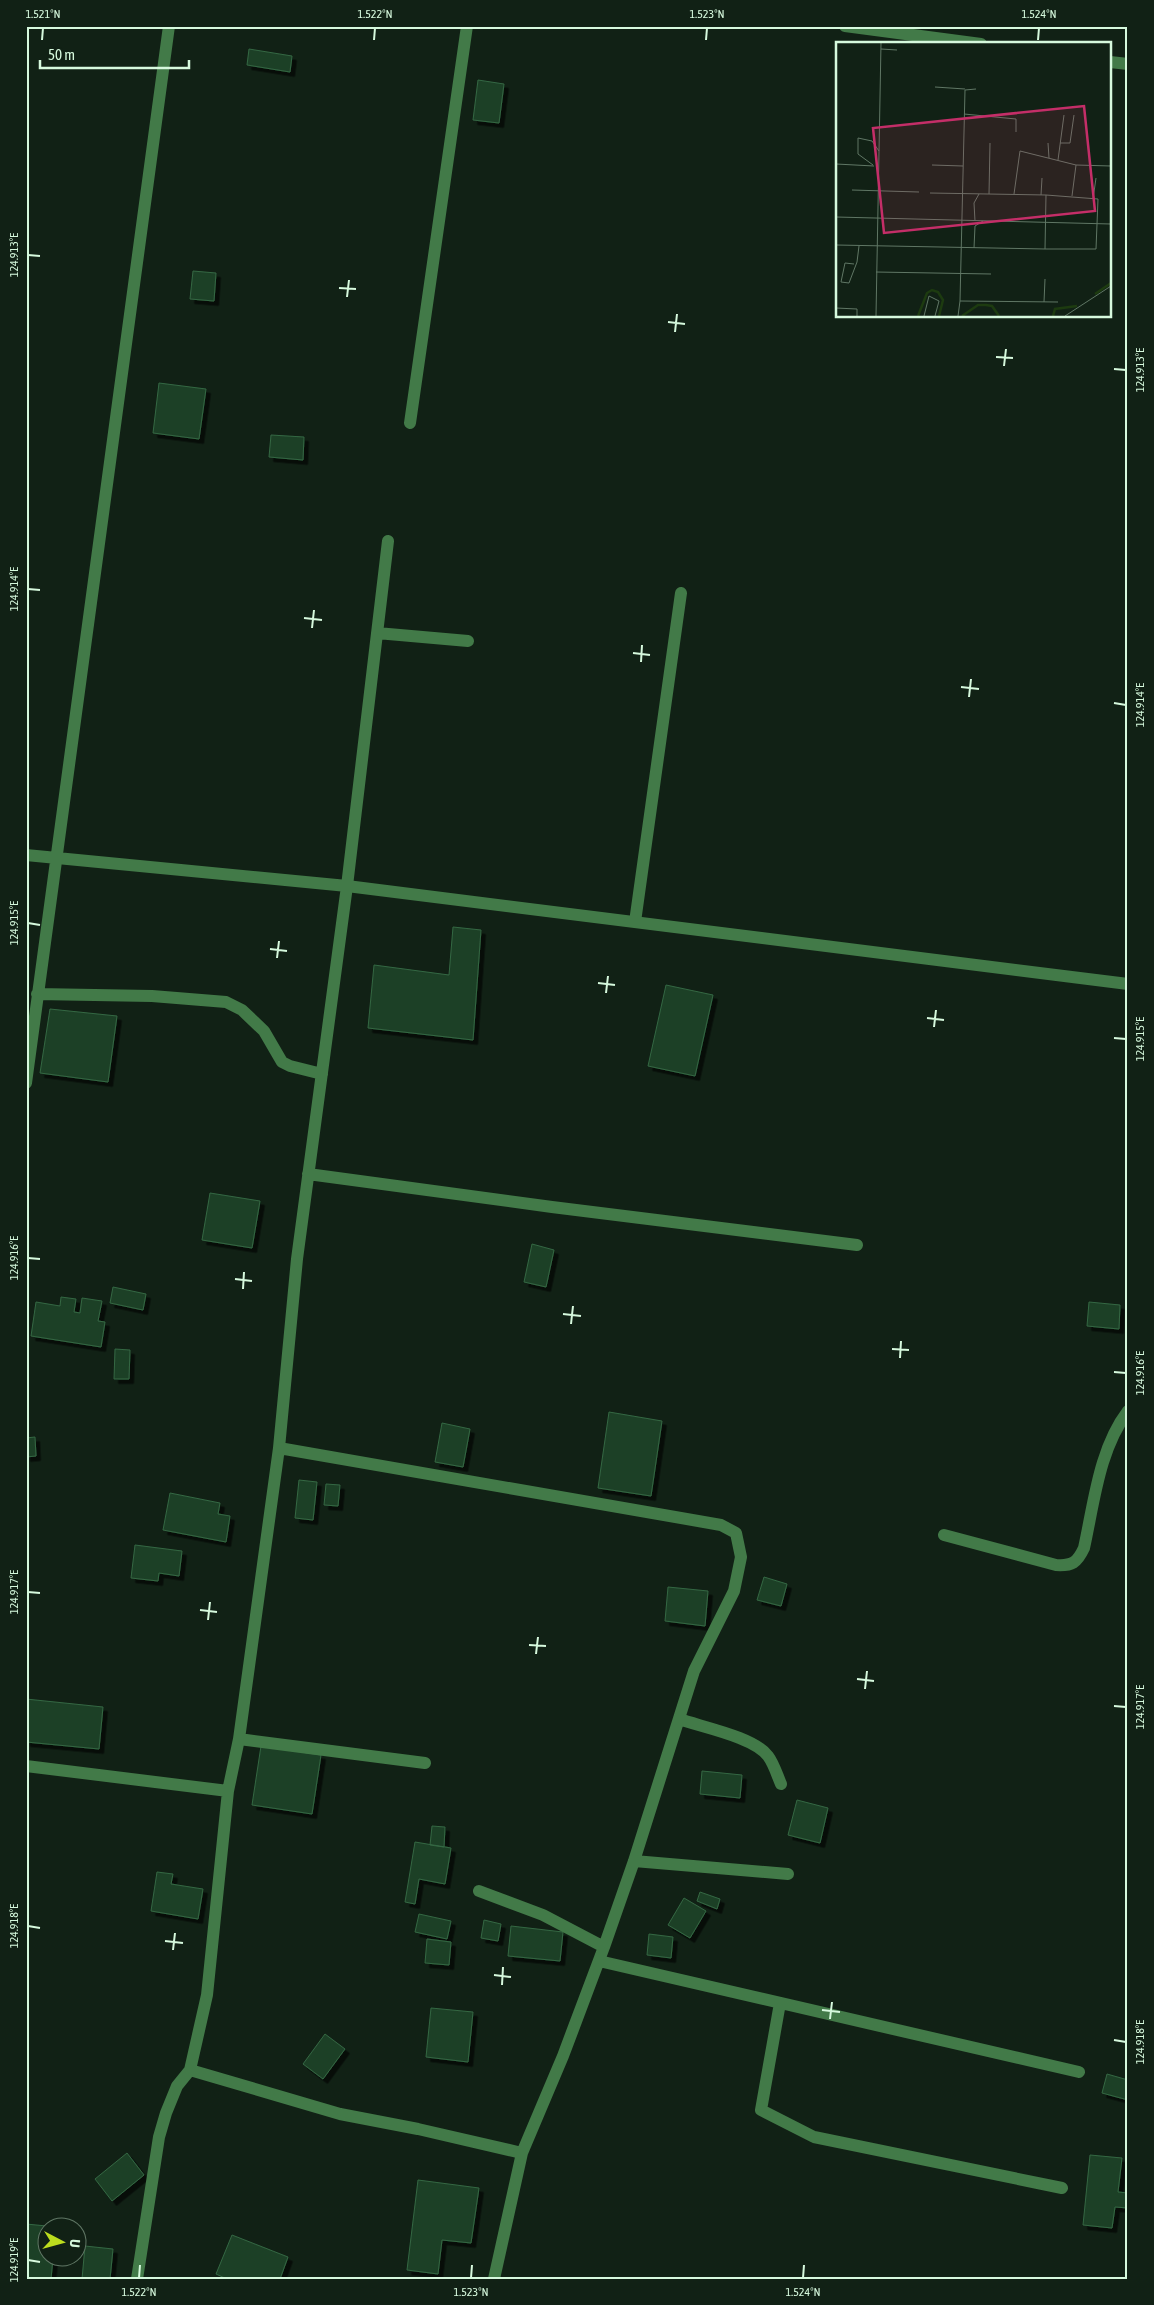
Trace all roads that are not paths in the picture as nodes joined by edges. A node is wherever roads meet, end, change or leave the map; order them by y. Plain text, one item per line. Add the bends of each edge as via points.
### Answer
1 (169, 26) edge
2 (467, 26) edge
3 (845, 26) edge
4 (906, 29) edge
5 (971, 42) edge
6 (1112, 62) edge
7 (1128, 64) edge
8 (410, 423) dead end
9 (388, 541) dead end
10 (681, 593) dead end
11 (377, 632) junction
12 (468, 641) dead end
13 (26, 855) edge
14 (55, 859) junction
15 (347, 886) junction
16 (635, 922) junction
17 (1128, 984) edge
18 (37, 994) junction
19 (322, 1074) junction
20 (26, 1079) edge
21 (26, 1084) edge
22 (308, 1174) junction
23 (857, 1245) dead end
24 (1128, 1411) edge
25 (279, 1448) junction
26 (944, 1535) dead end
27 (679, 1719) junction
28 (239, 1738) junction
29 (425, 1763) dead end
30 (26, 1766) edge
31 (781, 1784) dead end
32 (228, 1791) junction
33 (634, 1861) junction
34 (788, 1874) dead end
35 (479, 1891) dead end
36 (604, 1947) junction
37 (599, 1961) junction
38 (780, 2003) junction
39 (190, 2070) junction
40 (1079, 2072) dead end
41 (522, 2153) junction
42 (1062, 2188) dead end
43 (137, 2279) edge
44 (494, 2279) edge

1 - 14 street
2 - 8 street
3 - 4 street
4 - 5 street
6 - 7 street
9 - 11 street
10 - 16 street
11 - 12 street
11 - 15 street
13 - 14 street
14 - 15 street
14 - 18 street
15 - 16 street
15 - 19 street
16 - 17 street
18 - 19 street via 152,996 226,1002 242,1010 264,1031 282,1062
18 - 20 street
19 - 22 street
20 - 21 street
22 - 23 street
22 - 25 street
24 - 26 street via 1106,1450 1084,1548 1078,1560 1070,1566
25 - 27 street via 721,1525 736,1533 741,1557 734,1591 694,1671
25 - 28 street
27 - 31 street via 748,1742 762,1750 769,1757
27 - 33 street
28 - 29 street
28 - 32 street
30 - 32 street
32 - 39 street via 206,1995
33 - 34 street
33 - 36 street
35 - 36 street via 543,1915
36 - 37 street
37 - 38 street
37 - 41 street
38 - 40 street
38 - 42 street via 762,2110 814,2136
39 - 41 street via 340,2114
39 - 43 street via 177,2086 159,2137
41 - 44 street

